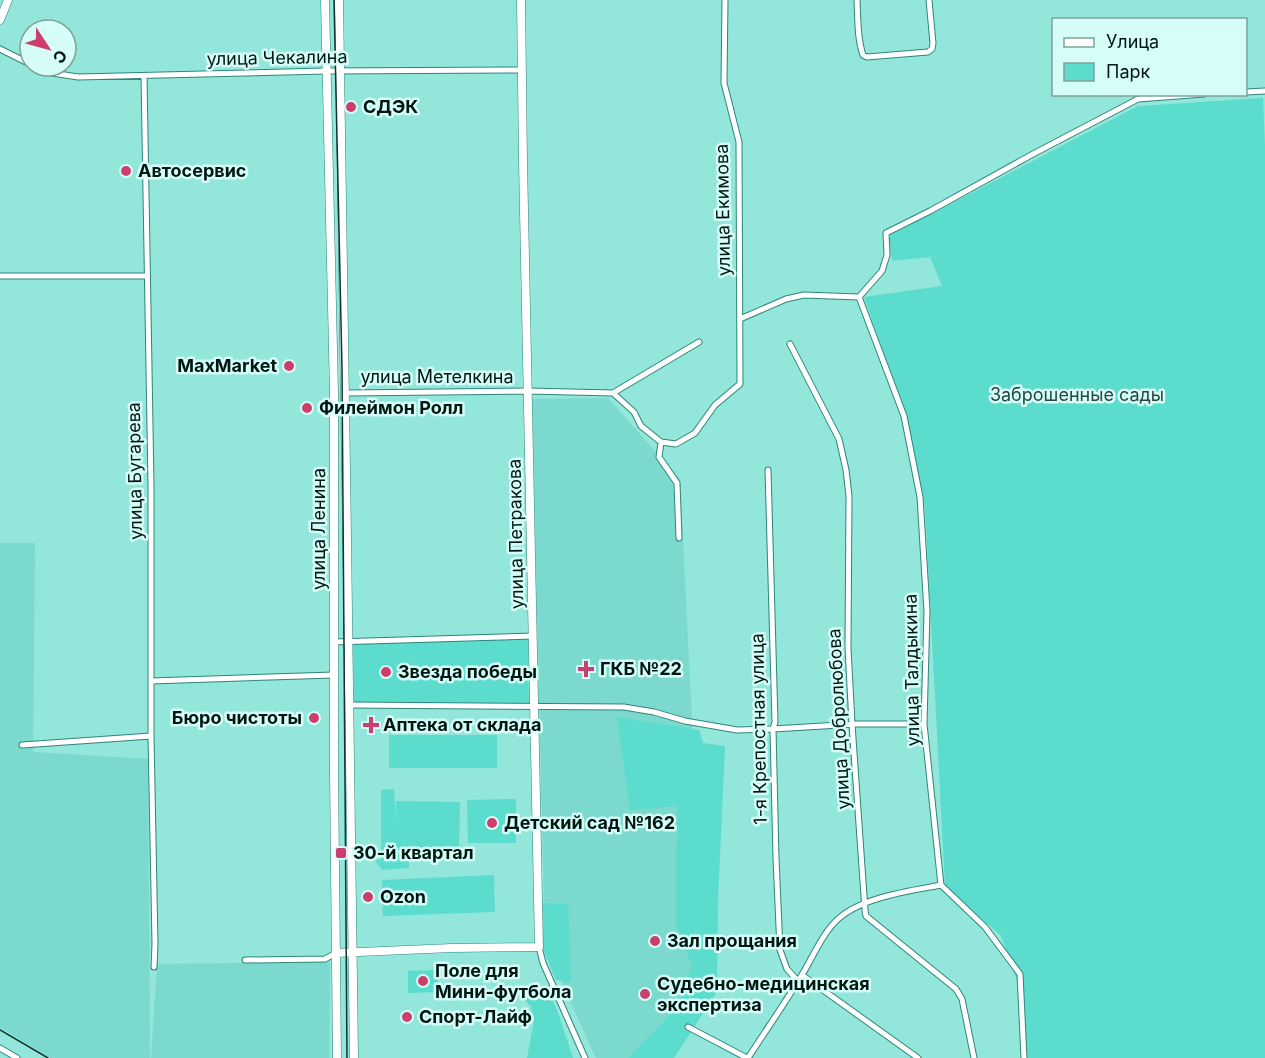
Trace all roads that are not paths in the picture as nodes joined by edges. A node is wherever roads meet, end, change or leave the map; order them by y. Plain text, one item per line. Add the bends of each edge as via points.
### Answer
1 (8, 0) edge
2 (325, 0) edge
3 (339, 0) edge
4 (521, 0) edge
5 (725, 0) edge
6 (857, 0) edge
7 (929, 0) edge
8 (0, 20) edge
9 (0, 49) edge
10 (18, 58) edge
11 (522, 70) junction
12 (326, 71) junction
13 (341, 71) junction
14 (144, 76) junction
15 (78, 77) edge
16 (1265, 91) edge
17 (1247, 92) edge
18 (1178, 96) edge
19 (0, 276) edge
20 (147, 276) junction
21 (859, 297) junction
22 (740, 319) junction
23 (699, 342) dead end
24 (790, 344) dead end
25 (528, 391) junction
26 (346, 393) junction
27 (613, 393) junction
28 (661, 442) junction
29 (768, 470) dead end
30 (679, 538) dead end
31 (533, 636) junction
32 (349, 641) junction
33 (334, 642) junction
34 (334, 675) junction
35 (151, 681) junction
36 (349, 705) junction
37 (534, 706) junction
38 (852, 724) junction
39 (924, 724) junction
40 (773, 729) junction
41 (151, 736) junction
42 (22, 746) dead end
43 (941, 885) junction
44 (865, 903) junction
45 (539, 947) junction
46 (352, 951) junction
47 (336, 953) junction
48 (245, 960) dead end
49 (154, 967) dead end
50 (802, 975) junction
51 (798, 981) junction
52 (688, 1027) dead end
53 (0, 1048) edge
54 (17, 1058) edge
55 (337, 1058) edge
56 (354, 1058) edge
57 (585, 1058) edge
58 (747, 1058) edge
59 (918, 1058) edge
60 (974, 1058) edge
61 (1024, 1058) edge

1 - 8 main road
2 - 12 main road, улица Ленина
3 - 13 main road, улица Ленина
4 - 11 main road, улица Петракова
5 - 22 street, улица Екимова via 724,83 739,142
6 - 7 street via 861,50 867,57 932,49
9 - 10 street
11 - 13 street, улица Чекалина
11 - 25 main road, улица Петракова
12 - 13 street, улица Чекалина
12 - 14 street, улица Чекалина
12 - 33 main road, улица Ленина via 334,393
13 - 26 main road, улица Ленина
14 - 15 street, улица Чекалина
14 - 20 street, улица Бугарева
16 - 17 street
18 - 21 street via 1138,99 886,233 887,255 882,271
19 - 20 street
20 - 35 street, улица Бугарева
21 - 22 street via 804,295
21 - 39 street, улица Талдыкина via 904,416 920,497 927,611
22 - 28 street, улица Екимова via 740,384 715,405 695,433 676,444
23 - 27 street
24 - 38 street, улица Добролюбова via 839,439 846,470
25 - 26 street, улица Метелкина
25 - 27 street, улица Метелкина
25 - 31 main road, улица Петракова
26 - 32 main road, улица Ленина
27 - 28 street via 634,412 641,426
28 - 30 street via 659,457 677,483
29 - 40 street, 1-я Крепостная улица
31 - 32 street
31 - 37 main road, улица Петракова
32 - 33 street
32 - 36 main road, улица Ленина
33 - 34 main road, улица Ленина
34 - 35 street
34 - 47 main road, улица Ленина
35 - 41 street, улица Бугарева
36 - 37 street
36 - 46 main road, улица Ленина
37 - 40 street via 624,707 737,730
37 - 45 main road, улица Петракова
38 - 39 street
38 - 40 street
38 - 44 street, улица Добролюбова
39 - 43 street, улица Талдыкина
40 - 51 street, 1-я Крепостная улица via 780,950 787,969
41 - 42 street
41 - 49 street, улица Бугарева
43 - 44 street
43 - 61 street via 985,927 1020,974
44 - 50 street via 831,926
44 - 60 street, улица Добролюбова via 866,916 956,989 962,999
45 - 46 main road
45 - 57 street, улица Петракова
46 - 47 main road
46 - 56 main road, улица Ленина
47 - 48 street via 325,958
47 - 55 main road, улица Ленина
50 - 51 street
50 - 59 street
51 - 58 street
52 - 58 street
53 - 54 street

